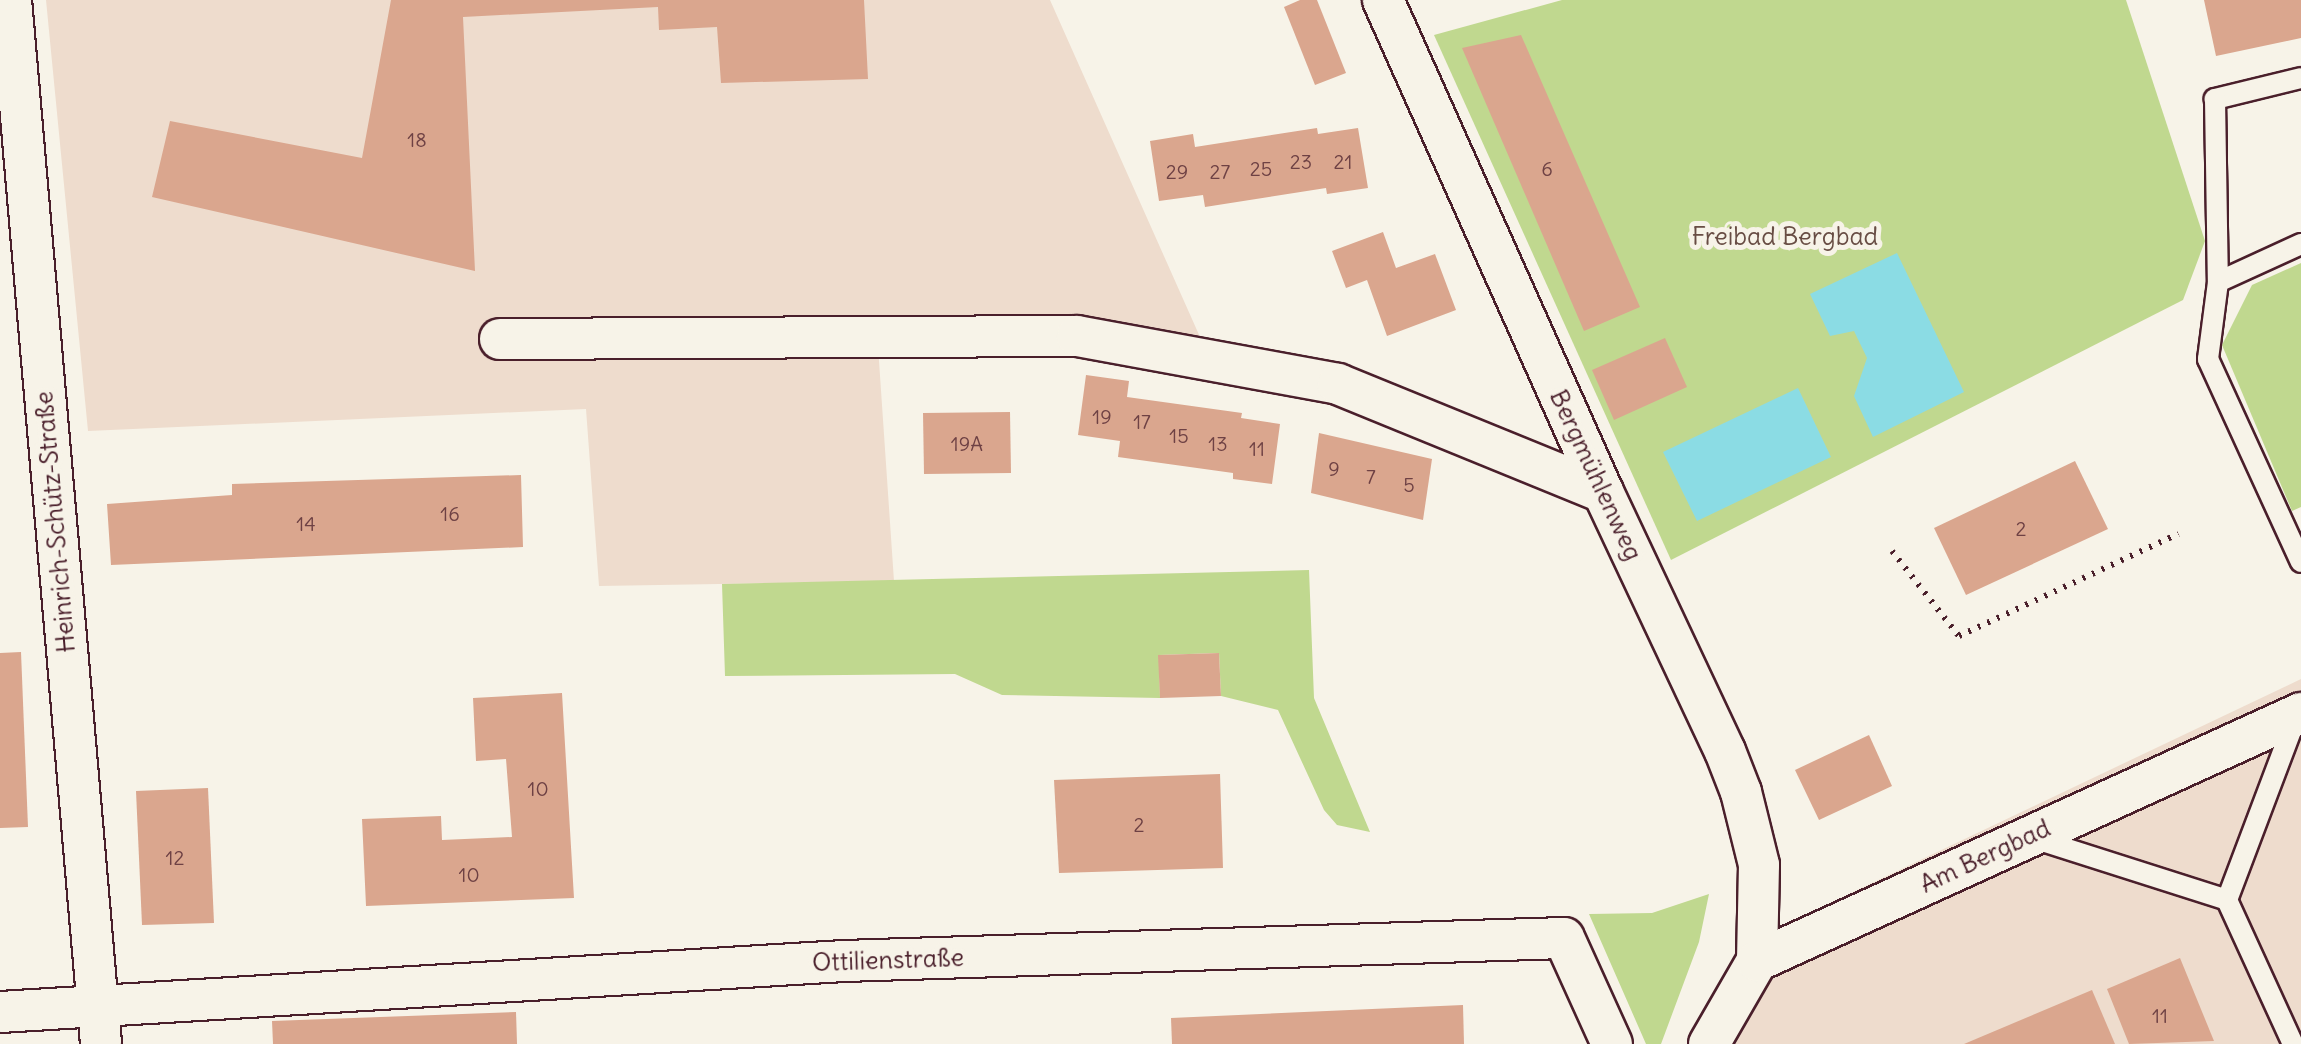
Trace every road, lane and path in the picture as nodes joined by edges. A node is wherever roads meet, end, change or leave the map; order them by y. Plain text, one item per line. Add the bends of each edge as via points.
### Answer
1 (11, 0) edge
2 (1383, 0) edge
3 (2301, 78) edge
4 (12, 160) edge
5 (2301, 244) edge
6 (2218, 282) junction
7 (500, 338) dead end
8 (1603, 492) junction
9 (2178, 534) dead end
10 (1892, 551) dead end
11 (2301, 562) edge
12 (2299, 714) edge
13 (2026, 836) junction
14 (2227, 900) junction
15 (1757, 961) junction
16 (0, 1012) edge
17 (99, 1025) edge
18 (1612, 1044) edge
19 (1709, 1044) edge
20 (2294, 1044) edge

1 - 4 street, Heinrich-Schütz-Straße
2 - 8 street, Bergmühlenweg
3 - 6 lane via 2215,99
4 - 17 street, Heinrich-Schütz-Straße
5 - 6 lane
6 - 11 lane via 2208,358
7 - 8 street via 1077,336 1338,384
8 - 15 street, Bergmühlenweg via 1741,792 1759,865
9 - 10 path via 1959,636
12 - 13 street, Am Bergbad
12 - 14 lane
13 - 14 lane
13 - 15 street, Am Bergbad
14 - 20 lane
15 - 19 street
16 - 17 street
17 - 18 street, Ottilienstraße via 844,961 1564,938

